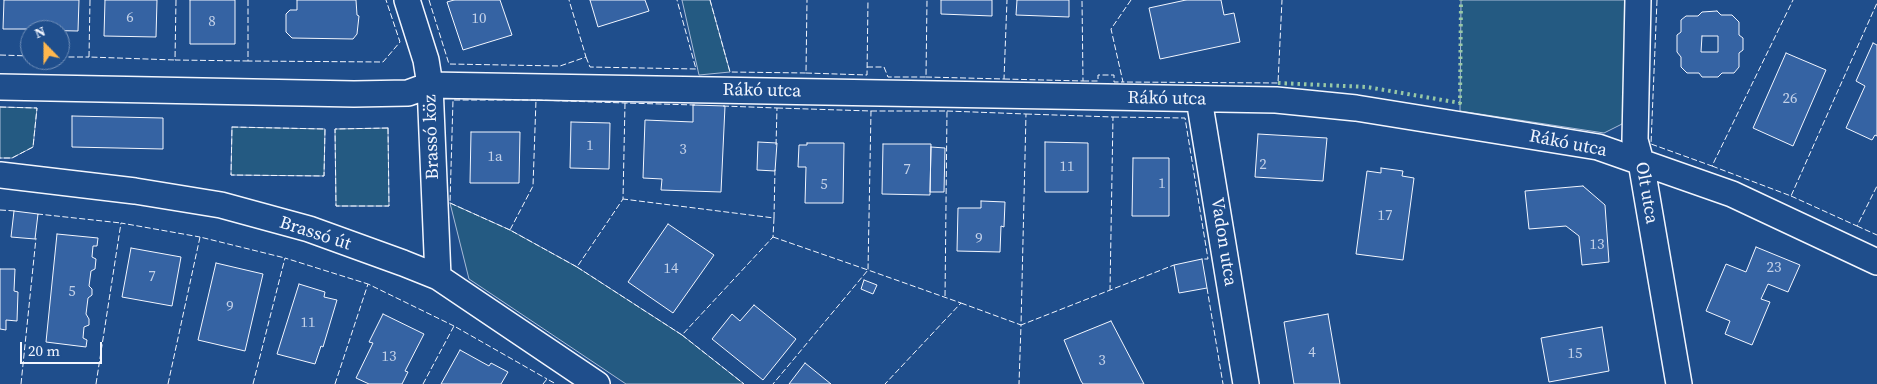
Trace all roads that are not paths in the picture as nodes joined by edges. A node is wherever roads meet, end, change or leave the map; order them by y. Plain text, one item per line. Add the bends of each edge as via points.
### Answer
1 (407, 0) edge
2 (1638, 0) edge
3 (430, 85) junction
4 (0, 87) edge
5 (1199, 99) junction
6 (1641, 162) junction
7 (0, 175) edge
8 (1877, 262) edge
9 (438, 277) junction
10 (597, 384) edge
11 (1246, 384) edge
12 (1679, 384) edge

1 - 3 street, Brassó köz via 426,60
2 - 6 street, Olt utca via 1635,140
3 - 4 street via 408,93 354,94
3 - 5 street, Rákó utca
3 - 9 street, Brassó köz
5 - 6 street, Rákó utca via 1276,100 1356,108 1598,147
5 - 11 street, Vadon utca
6 - 8 street, Rákó utca via 1732,194
6 - 12 street, Olt utca
7 - 9 street, Brassó út via 221,205 309,229
9 - 10 street, Brassó út

